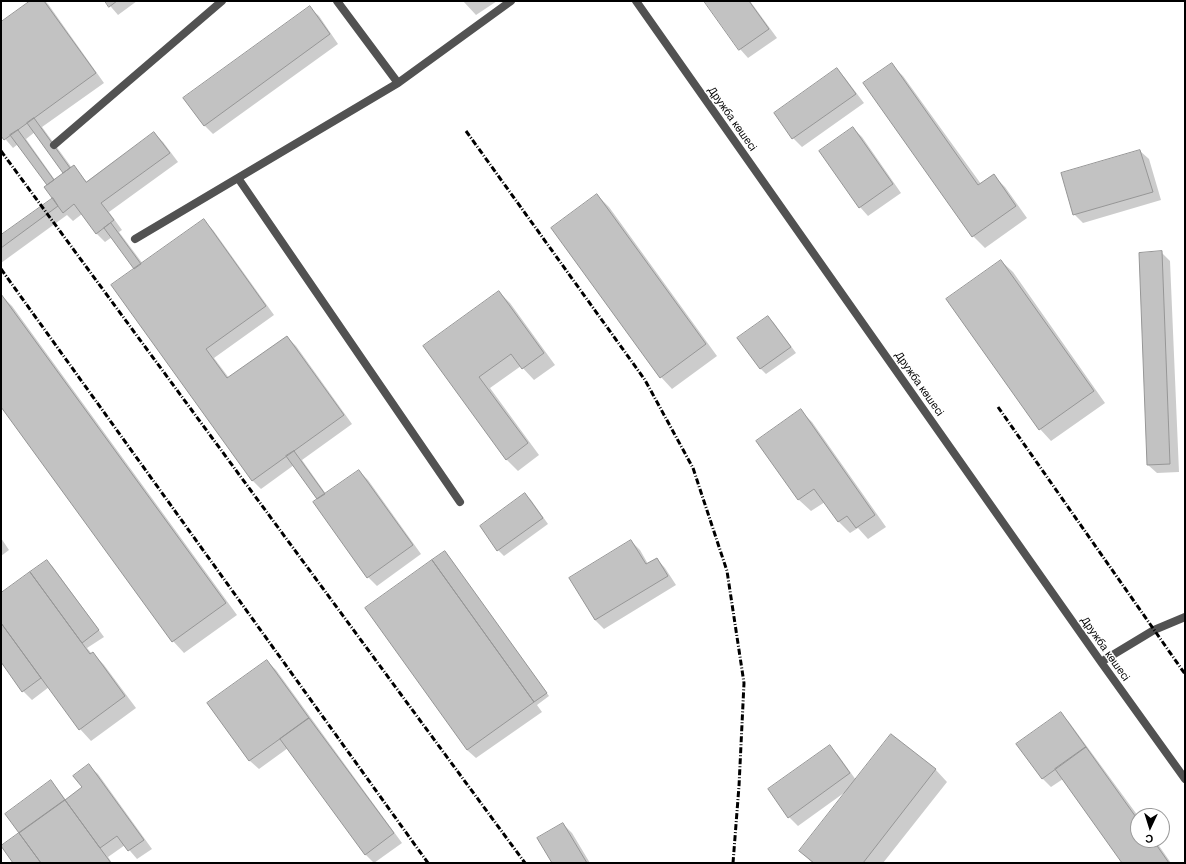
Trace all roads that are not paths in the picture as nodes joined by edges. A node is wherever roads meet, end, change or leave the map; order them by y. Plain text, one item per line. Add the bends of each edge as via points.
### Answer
1 (222, 1) edge
2 (337, 1) edge
3 (511, 1) edge
4 (636, 1) edge
5 (398, 83) junction
6 (54, 145) dead end
7 (238, 178) junction
8 (136, 239) dead end
9 (460, 502) dead end
10 (1185, 617) edge
11 (1101, 662) junction
12 (1185, 779) edge

1 - 6 street
2 - 5 street
3 - 5 street
4 - 11 street, Дружба көшесі
5 - 7 street
7 - 8 street
7 - 9 street
10 - 11 street via 1154,630
11 - 12 street, Дружба көшесі

